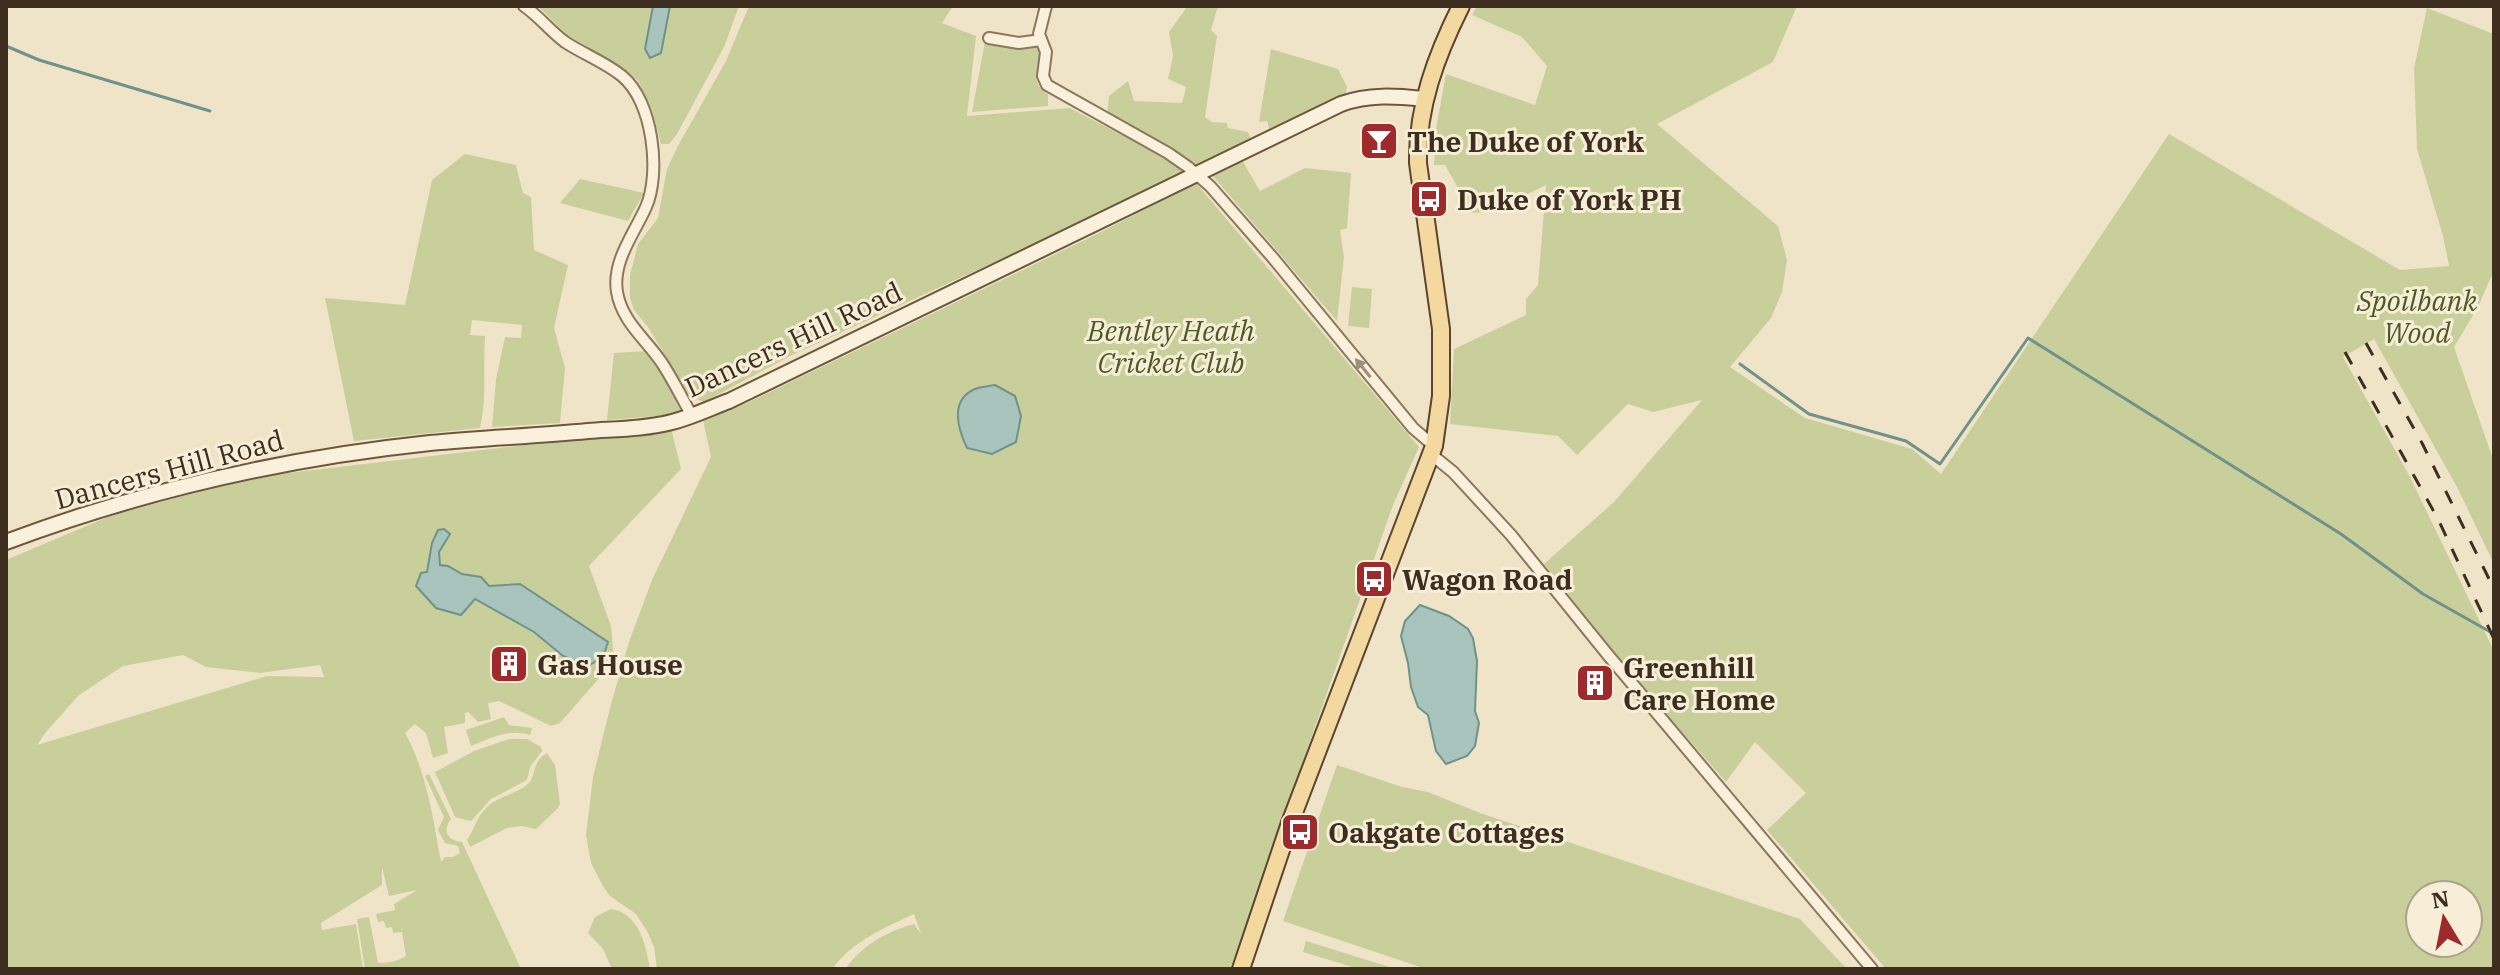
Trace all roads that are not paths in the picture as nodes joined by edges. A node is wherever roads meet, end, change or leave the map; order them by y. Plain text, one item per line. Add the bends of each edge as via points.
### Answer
1 (524, 6) edge
2 (1046, 6) edge
3 (1461, 6) edge
4 (989, 38) dead end
5 (1041, 40) junction
6 (1424, 99) junction
7 (1197, 175) junction
8 (692, 416) junction
9 (1433, 450) junction
10 (6, 542) edge
11 (1241, 969) edge
12 (1872, 969) edge

1 - 8 street via 568,44 624,77 646,117 653,176 647,204 621,258 616,289 631,327 660,361
2 - 5 street
3 - 6 main road
4 - 5 street
5 - 7 street via 1046,52 1044,81 1051,88 1180,160
6 - 7 street, Dancers Hill Road via 1355,99
6 - 9 main road via 1418,163 1441,329 1441,396
7 - 8 street, Dancers Hill Road
9 -> 7 street
8 - 10 street, Dancers Hill Road via 637,428 314,458 200,483
9 - 11 main road
9 - 12 street via 1511,535

